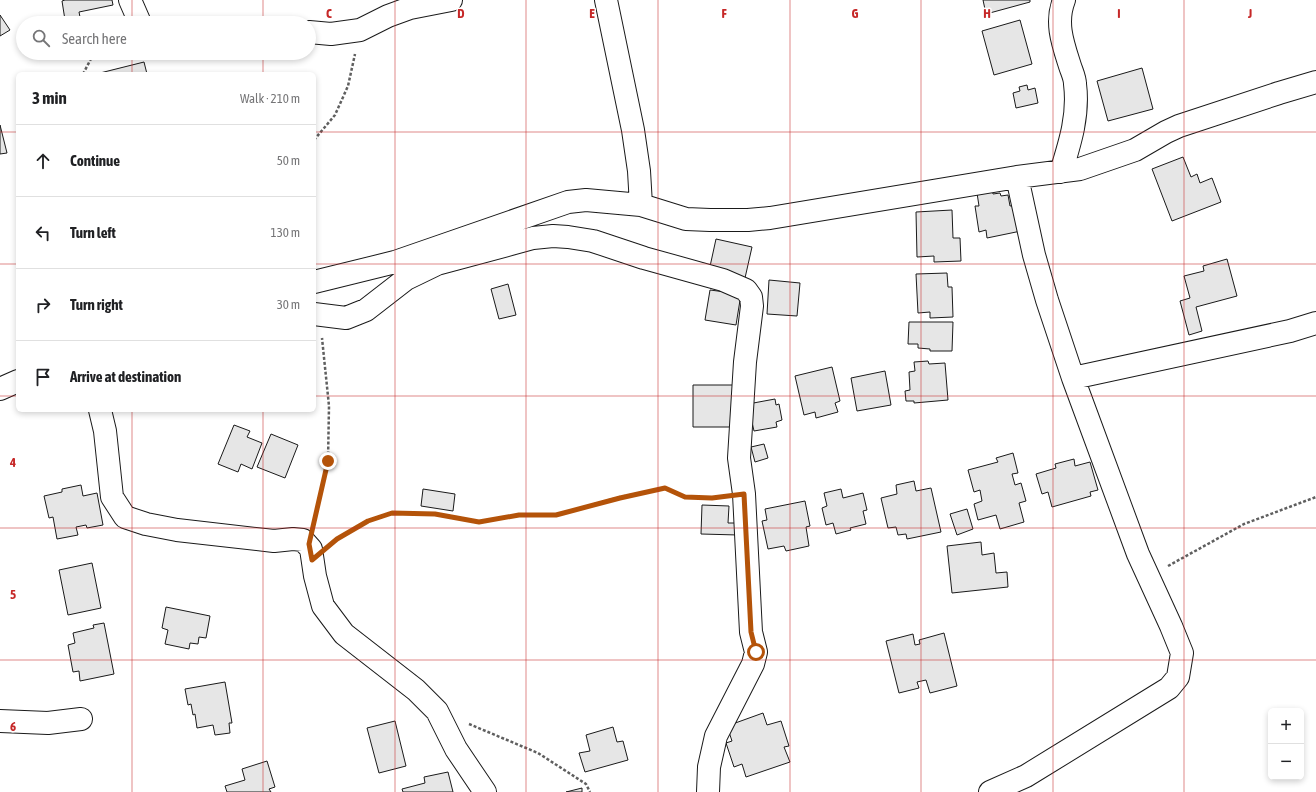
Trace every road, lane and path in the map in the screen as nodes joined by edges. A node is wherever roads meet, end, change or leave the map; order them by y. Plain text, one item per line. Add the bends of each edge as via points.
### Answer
1 (130, 0) edge
2 (451, 0) edge
3 (606, 0) edge
4 (1064, 0) edge
5 (137, 16) edge
6 (360, 30) junction
7 (316, 33) edge
8 (90, 60) edge
9 (84, 72) edge
10 (1316, 82) edge
11 (316, 138) edge
12 (1061, 172) junction
13 (1017, 177) junction
14 (641, 205) junction
15 (316, 282) edge
16 (317, 315) edge
17 (1316, 324) edge
18 (1073, 378) junction
19 (16, 382) edge
20 (0, 388) edge
21 (100, 412) edge
22 (744, 494) junction
23 (1316, 497) edge
24 (311, 555) junction
25 (1149, 577) junction
26 (437, 711) junction
27 (81, 719) dead end
28 (0, 721) edge
29 (485, 792) edge
30 (590, 792) edge
31 (708, 792) edge
32 (990, 792) edge

1 - 5 street
2 - 6 street via 410,8
3 - 14 street via 633,130
4 - 12 street via 1059,21 1076,83 1076,108 1073,133
6 - 7 street via 331,34
6 - 11 path via 348,86 335,115
8 - 9 path
10 - 12 street via 1179,126 1135,150 1080,169
12 - 13 street
13 - 14 street via 748,220 686,219
13 - 18 street via 1036,262
14 - 15 street via 586,200 568,202 395,262
16 - 22 street via 346,318 366,310 406,278 438,264 533,238 553,236 593,241 740,287 751,297 752,306 745,362 739,458
16 - 24 path via 328,406 328,461 309,544
17 - 18 street
18 - 25 street via 1138,554
19 - 20 street
21 - 24 street via 112,497 124,517 177,530 274,541 303,540
22 - 24 path via 712,498 685,497 665,488 556,515 519,515 479,522 435,514 392,513 368,521
22 - 31 street via 751,632 756,652 753,664 716,736 709,767
23 - 25 path via 1244,524
24 - 26 street via 323,606 344,634 416,690
25 - 32 street via 1182,653 1178,677 1169,688 1026,776
26 - 29 street via 456,749
26 - 30 path via 538,753 586,784
27 - 28 street via 48,723

